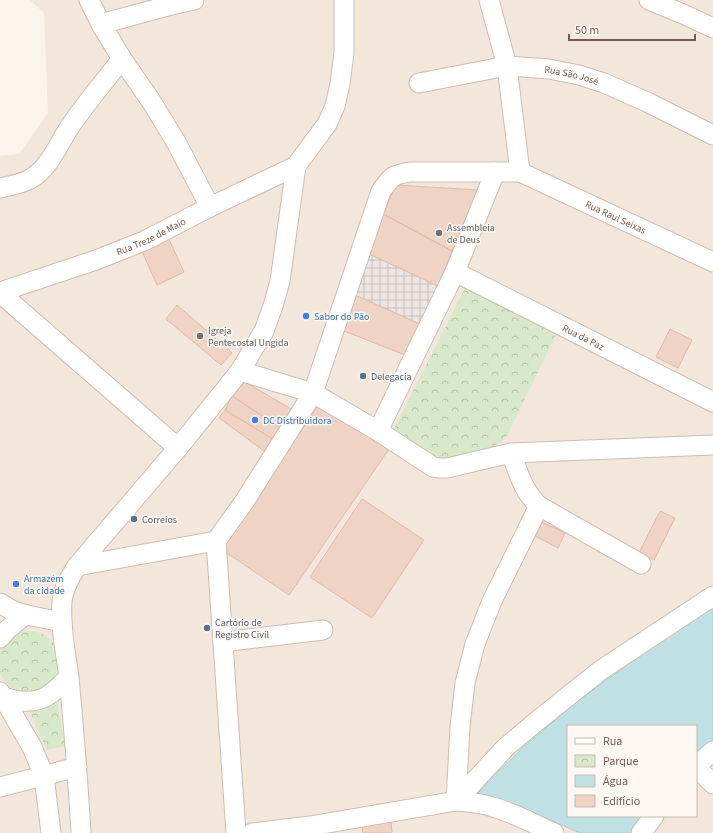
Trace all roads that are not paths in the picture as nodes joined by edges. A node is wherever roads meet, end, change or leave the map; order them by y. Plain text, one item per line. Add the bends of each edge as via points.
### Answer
1 (88, 0) edge
2 (194, 0) edge
3 (344, 0) edge
4 (489, 0) edge
5 (649, 0) edge
6 (101, 24) junction
7 (713, 28) edge
8 (122, 59) junction
9 (507, 66) junction
10 (419, 83) dead end
11 (713, 135) edge
12 (296, 166) junction
13 (495, 172) junction
14 (520, 172) junction
15 (0, 188) edge
16 (210, 207) junction
17 (713, 262) edge
18 (455, 272) junction
19 (0, 293) edge
20 (240, 372) junction
21 (313, 393) junction
22 (713, 402) edge
23 (378, 431) junction
24 (713, 445) edge
25 (178, 448) junction
26 (511, 453) junction
27 (539, 506) junction
28 (216, 541) junction
29 (641, 564) dead end
30 (77, 566) junction
31 (713, 596) edge
32 (0, 602) edge
33 (25, 615) junction
34 (61, 622) junction
35 (323, 630) dead end
36 (0, 638) edge
37 (223, 642) junction
38 (69, 677) junction
39 (2, 695) edge
40 (713, 751) edge
41 (697, 765) edge
42 (77, 767) junction
43 (697, 767) edge
44 (44, 776) junction
45 (713, 784) edge
46 (0, 787) edge
47 (456, 801) junction
48 (653, 817) edge
49 (51, 833) edge
50 (81, 833) edge
51 (236, 833) edge
52 (252, 833) edge
53 (554, 833) edge
54 (641, 833) edge

1 - 6 street
2 - 6 street
3 - 12 street via 344,53 335,106 326,124
4 - 9 street
5 - 7 street
6 - 8 street
8 - 15 street via 89,100 44,168 30,179
8 - 16 street via 176,142
9 - 10 street, Rua São José
9 - 11 street, Rua São José via 549,69 604,83
9 - 14 street
12 - 16 street, Rua Treze de Maio
12 - 20 street via 275,300 264,331
13 - 14 street
13 - 18 street
13 - 21 street via 410,172 389,179 381,191
14 - 17 street, Rua Raul Seixas
16 - 19 street, Rua Treze de Maio via 137,244
18 - 22 street, Rua da Paz
18 - 23 street
19 - 25 street
20 - 21 street
20 - 25 street
21 - 23 street
21 - 28 street via 244,502
23 - 26 street via 427,463 440,468
24 - 26 street
25 - 30 street
26 - 27 street via 524,486
27 - 29 street
27 - 47 street via 492,601 475,644 465,683
28 - 30 street
28 - 37 street
30 - 34 street via 65,587
31 - 47 street via 583,684 506,747
32 - 33 street
33 - 34 street
33 - 36 street
34 - 38 street
35 - 37 street
37 - 51 street
38 - 39 street via 40,700 22,702
38 - 42 street
39 - 44 street via 32,747
40 - 41 street
42 - 44 street
42 - 50 street
43 - 45 street
44 - 46 street
44 - 49 street
47 - 52 street via 310,826
47 - 53 street via 493,807
48 - 54 street

